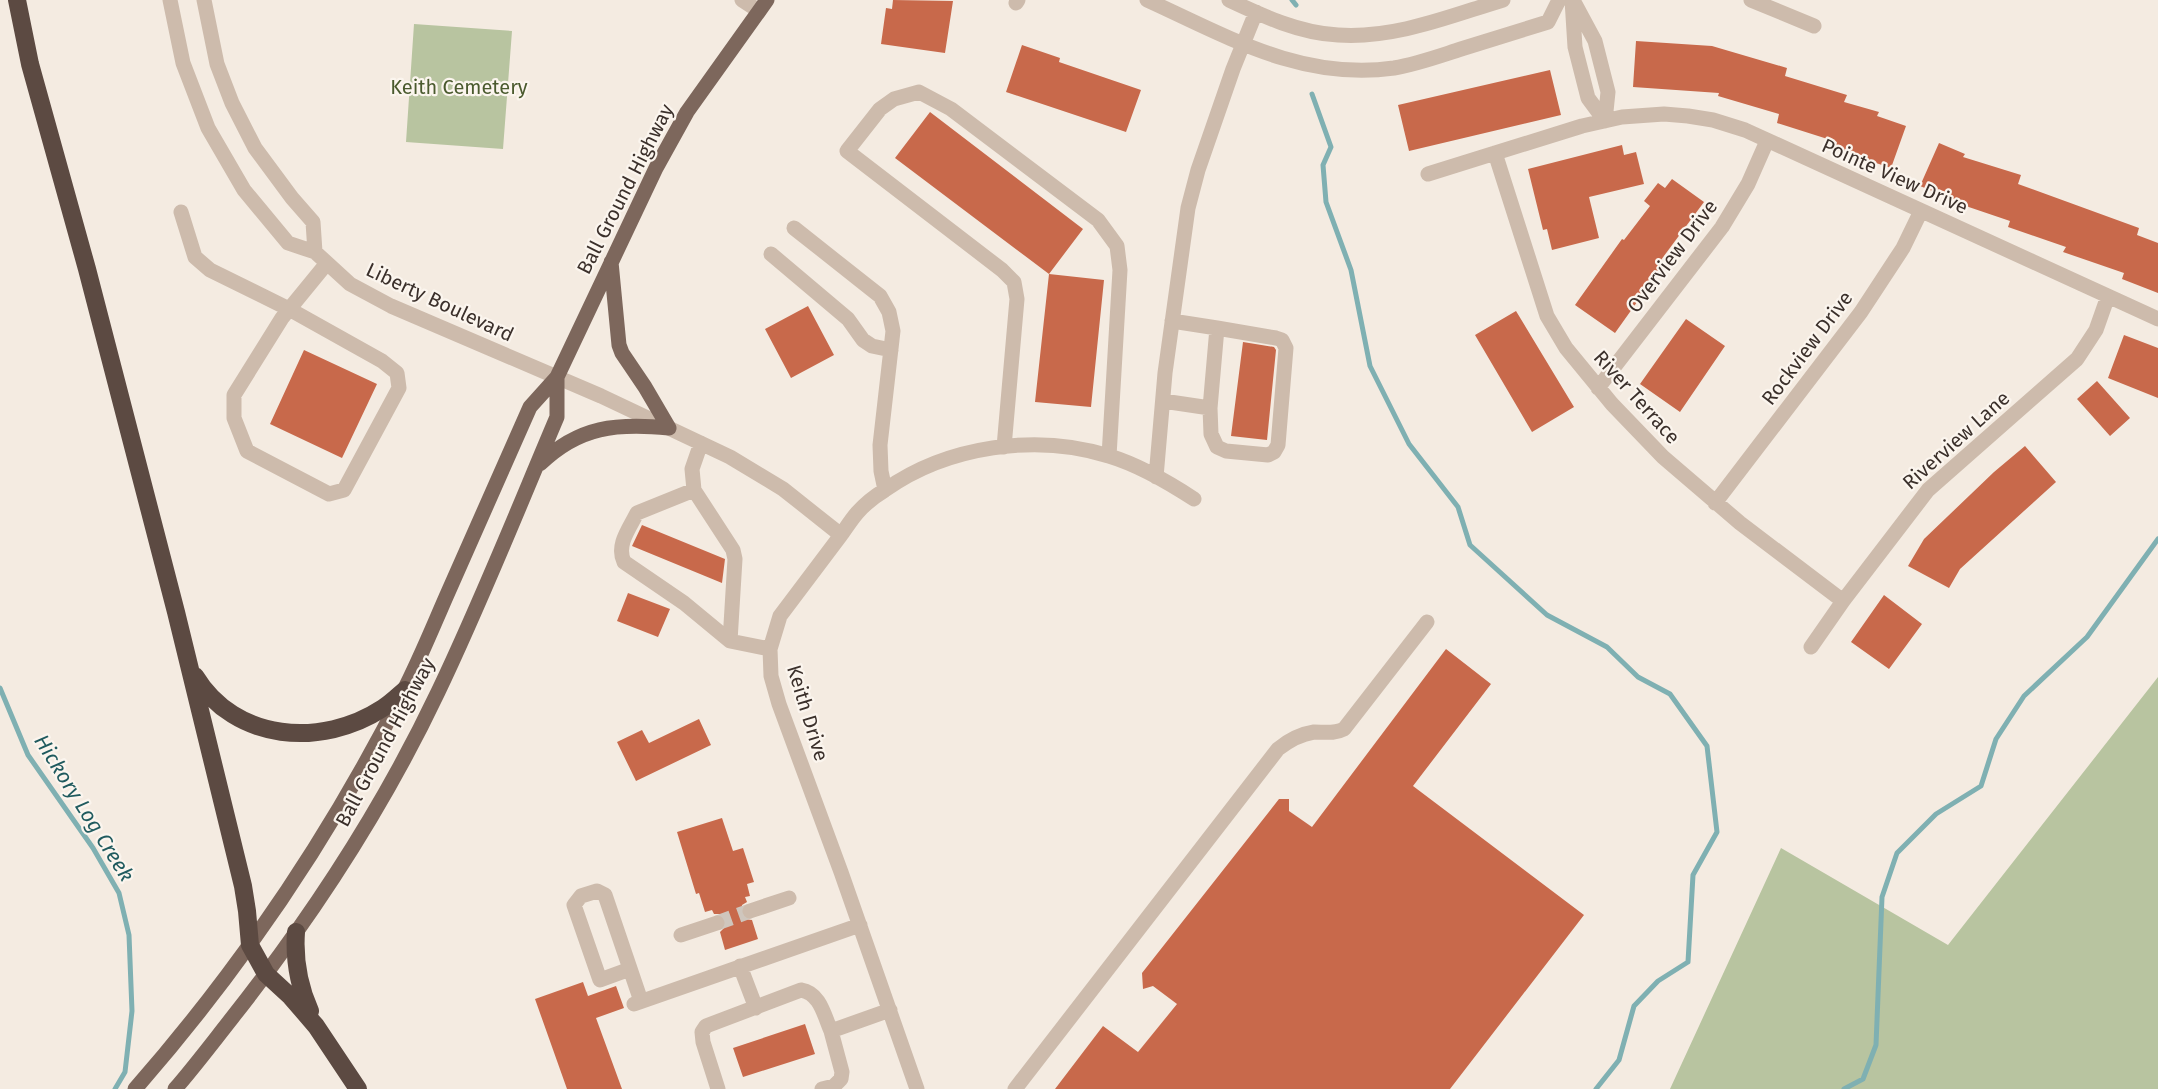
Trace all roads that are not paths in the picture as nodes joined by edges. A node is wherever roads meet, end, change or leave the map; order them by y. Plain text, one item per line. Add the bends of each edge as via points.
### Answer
1 (17, 0) edge
2 (170, 0) edge
3 (204, 0) edge
4 (742, 0) edge
5 (1147, 0) edge
6 (1229, 0) edge
7 (1503, 0) edge
8 (1559, 0) edge
9 (1572, 0) edge
10 (1753, 0) edge
11 (763, 6) edge
12 (1256, 12) junction
13 (1814, 26) dead end
14 (1242, 43) junction
15 (1605, 121) junction
16 (1767, 141) junction
17 (1495, 153) junction
18 (1428, 174) dead end
19 (1921, 211) junction
20 (181, 212) dead end
21 (794, 228) dead end
22 (315, 252) junction
23 (771, 254) dead end
24 (611, 261) junction
25 (327, 263) junction
26 (2108, 296) junction
27 (289, 309) junction
28 (2158, 319) edge
29 (1172, 321) junction
30 (1217, 328) junction
31 (891, 350) junction
32 (556, 377) junction
33 (1598, 388) junction
34 (1163, 401) junction
35 (1210, 408) junction
36 (669, 428) junction
37 (701, 443) junction
38 (1004, 447) junction
39 (1109, 456) junction
40 (534, 471) junction
41 (1156, 477) junction
42 (694, 490) junction
43 (885, 490) junction
44 (1194, 499) dead end
45 (1715, 503) junction
46 (841, 535) junction
47 (1843, 601) junction
48 (1427, 622) dead end
49 (730, 641) junction
50 (1811, 647) dead end
51 (771, 649) junction
52 (188, 664) junction
53 (405, 690) junction
54 (789, 898) dead end
55 (750, 911) tunnel mouth
56 (717, 923) tunnel mouth
57 (860, 925) junction
58 (296, 932) junction
59 (681, 935) dead end
60 (250, 945) junction
61 (740, 966) junction
62 (630, 969) junction
63 (266, 974) junction
64 (756, 1008) junction
65 (890, 1010) junction
66 (316, 1026) junction
67 (831, 1030) junction
68 (135, 1089) edge
69 (175, 1089) edge
70 (358, 1089) edge
71 (718, 1089) edge
72 (822, 1089) edge
73 (917, 1089) edge
74 (1015, 1089) edge

1 - 52 highway via 30,64
2 - 22 street, Liberty Boulevard via 190,83 230,168 288,243
3 - 22 street via 217,63 232,103 255,148 314,222
4 - 11 street
5 - 14 street
6 - 12 street
7 - 12 street via 1400,30 1368,35 1303,29
8 - 14 street via 1548,22 1396,68 1331,70 1298,64
9 - 15 street via 1575,47 1588,98
9 - 15 street via 1595,41 1608,92
10 - 13 street
11 - 24 main road, Ball Ground Highway via 687,112
12 - 14 street
14 - 29 street via 1194,183
15 - 16 street, Pointe View Drive via 1664,114 1688,116 1731,125
15 - 17 street, Pointe View Drive
16 - 19 street, Pointe View Drive
16 - 33 street, Overview Drive via 1748,184 1722,227
17 - 18 street, Pointe View Drive
17 - 33 street, River Terrace via 1547,316
19 - 26 street, Pointe View Drive
19 - 45 street, Rockview Drive via 1903,248 1865,307
20 - 27 street via 195,257 210,270
21 - 31 street via 880,296 892,320
22 - 25 street, Liberty Boulevard
23 - 31 street via 848,319 863,340
24 - 32 main road, Ball Ground Highway
24 - 36 main road via 619,345
25 - 27 street
25 - 32 street, Liberty Boulevard via 350,284 376,299
26 - 28 street, Pointe View Drive
26 - 47 street, Riverview Lane via 2096,330 2077,359 1928,490
27 - 27 street via 234,395 234,418 247,451 329,494 344,490 399,388 397,373
29 - 30 street
29 - 34 street
30 - 35 street
30 - 35 street via 1282,340 1286,348 1278,445 1274,452 1268,455 1217,447 1211,434
31 - 43 street via 880,445
32 - 36 street
32 - 40 main road, Ball Ground Highway via 557,417
32 - 53 main road, Ball Ground Highway via 531,406
33 - 45 street, River Terrace via 1656,450
34 - 35 street
34 - 41 street
36 - 37 street
36 - 40 main road via 625,426 584,434 554,451
37 - 42 street via 692,469
37 - 46 street via 783,489
38 - 39 street, Keith Drive via 1069,448
38 - 39 street via 1017,299 1014,282 848,151 880,109 894,99 919,92 951,109 1098,220 1117,246
38 - 43 street, Keith Drive via 936,463
39 - 41 street, Keith Drive
40 - 58 main road, Ball Ground Highway via 422,723 360,834
41 - 44 street, Keith Drive
42 - 49 street via 733,550
42 - 49 street via 637,513 620,554 624,562
43 - 46 street, Keith Drive via 858,512
45 - 47 street, River Terrace
46 - 51 street, Keith Drive via 780,616
47 - 50 street, Riverview Lane
48 - 74 street via 1344,729 1308,734 1278,749
49 - 51 street
51 - 57 street, Keith Drive via 771,676 779,704
52 - 53 highway via 204,690 241,719 265,729 295,734 328,730 360,720
52 - 60 highway via 243,886
53 - 60 main road, Ball Ground Highway via 329,825
54 - 55 street
56 - 59 street
57 - 61 street
57 - 65 street, Keith Drive
58 - 63 main road, Ball Ground Highway
58 - 66 highway via 297,976
60 - 63 highway
60 - 68 main road, Ball Ground Highway
61 - 62 street via 637,1003
61 - 64 street
62 - 62 street via 605,895 597,891 581,896 574,905 600,980
63 - 66 highway
63 - 69 main road, Ball Ground Highway
64 - 67 street via 801,990 810,991 817,997
64 - 71 street via 706,1026 702,1032
65 - 67 street
65 - 73 street, Keith Drive
66 - 70 highway
67 - 72 street via 841,1080

